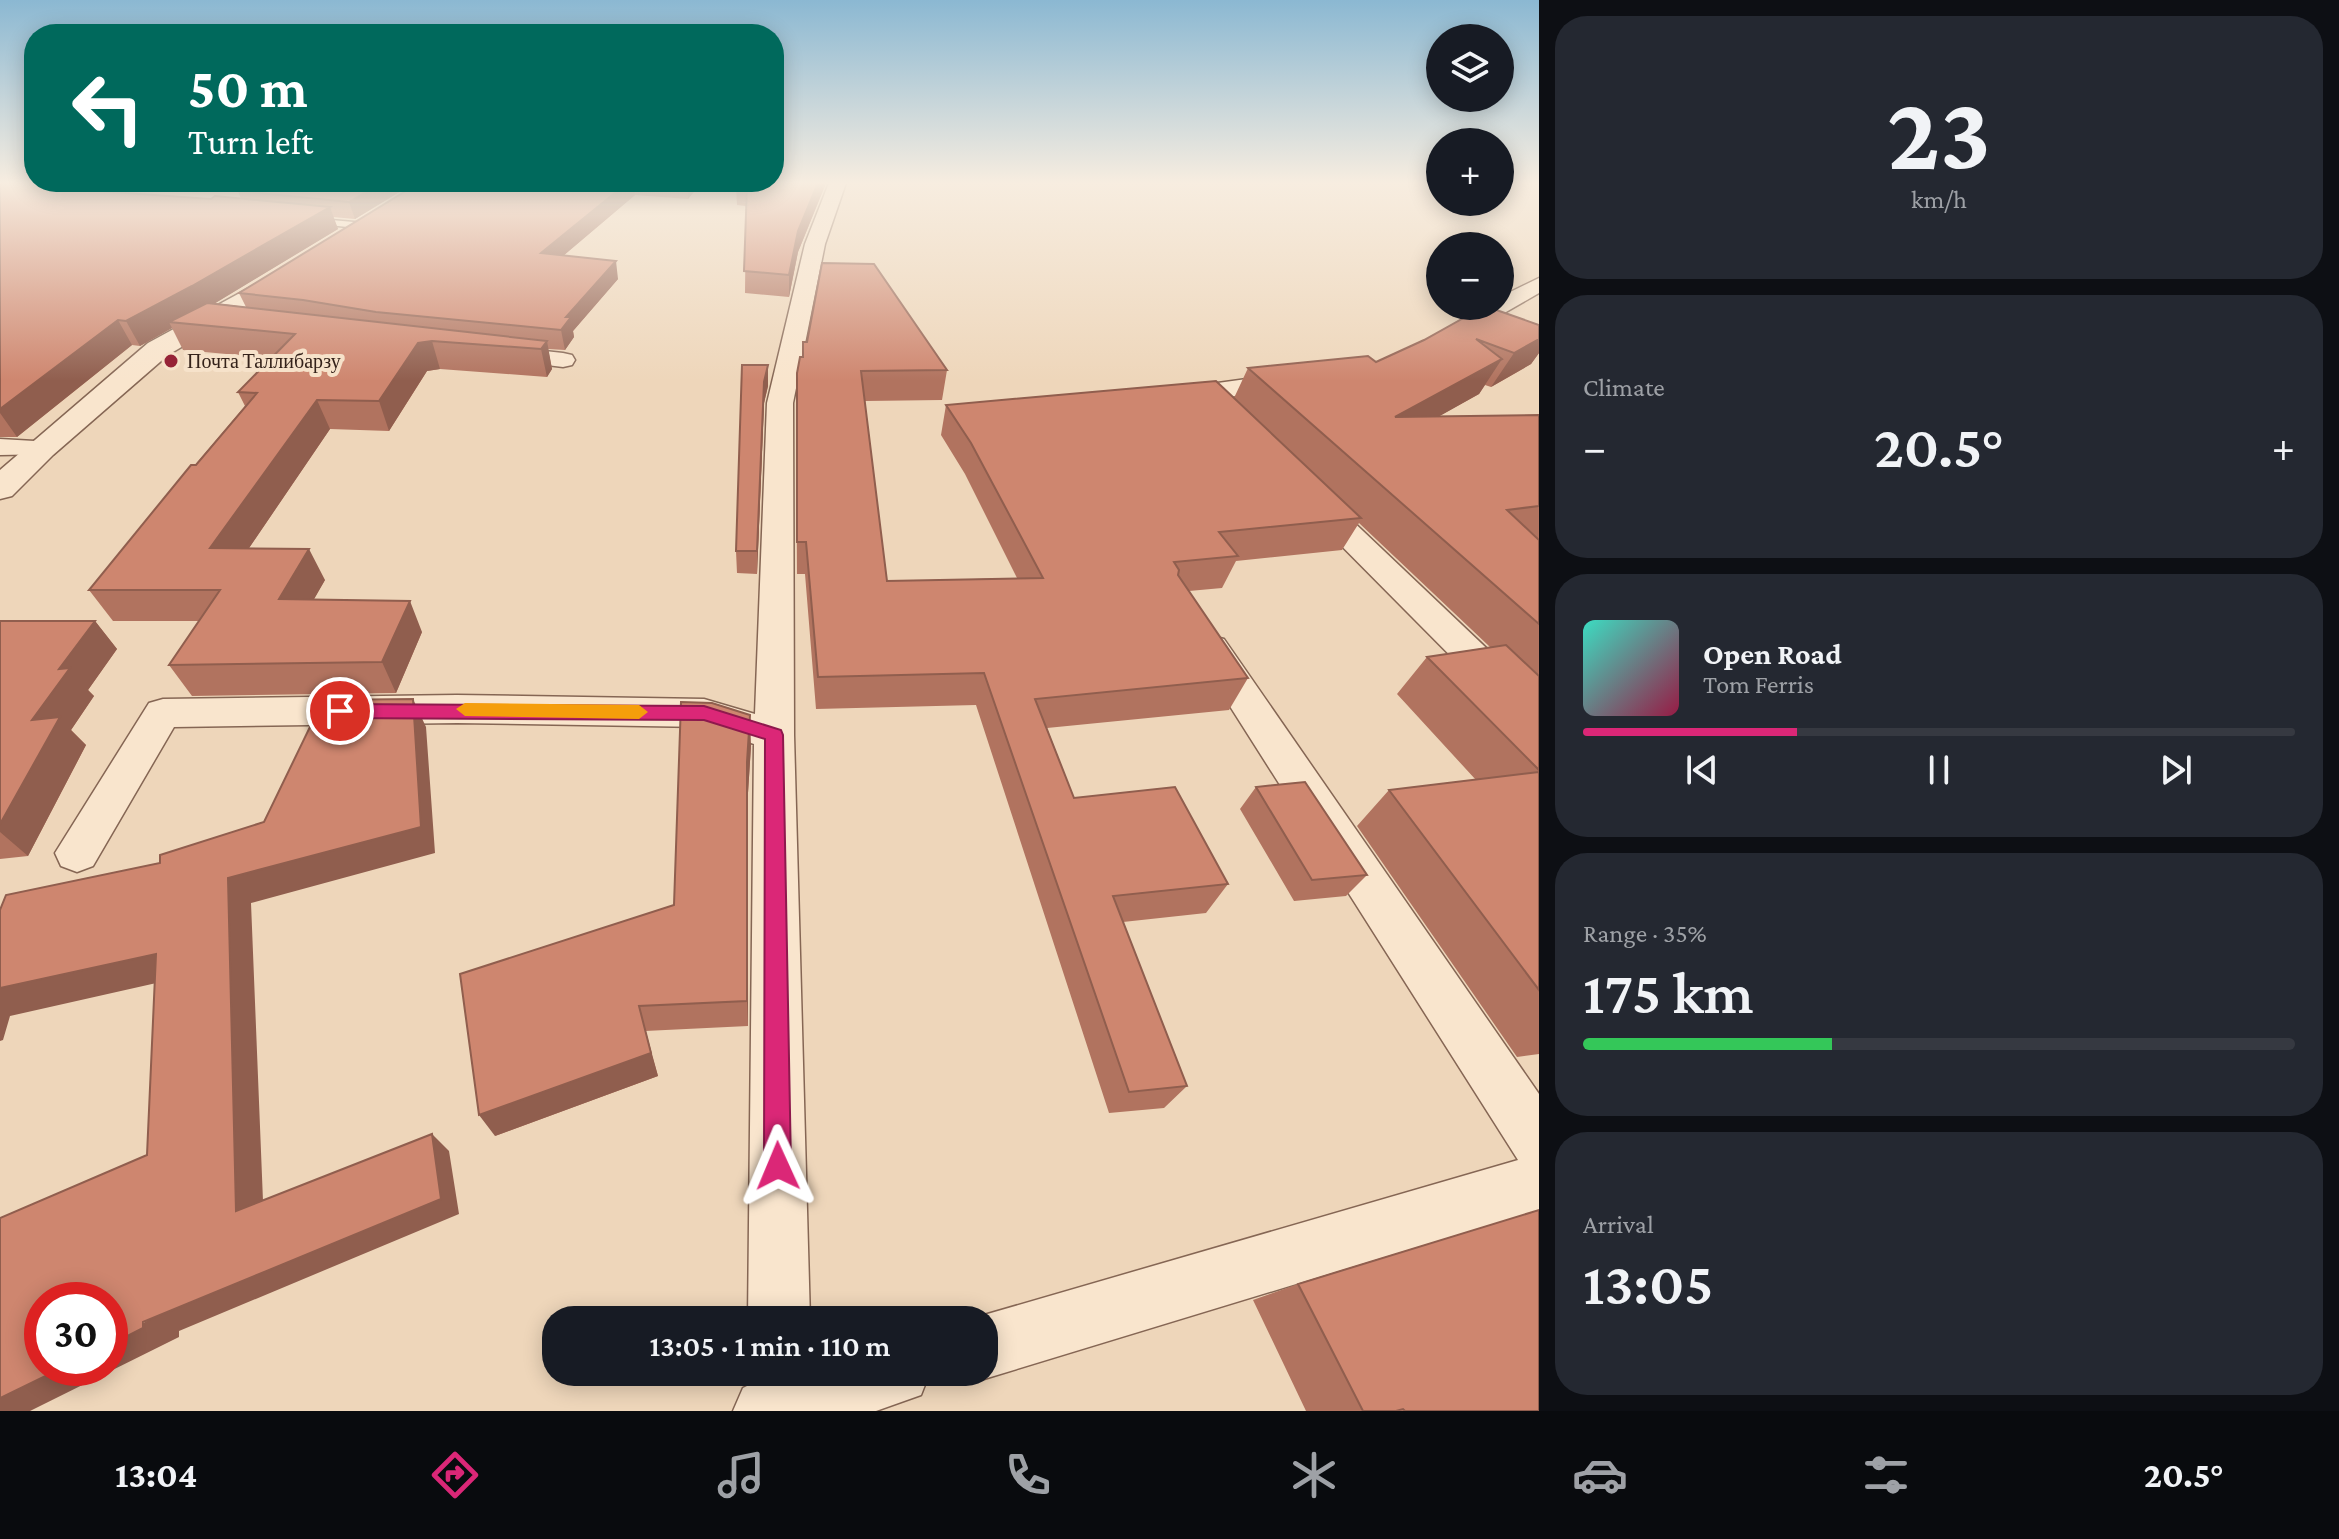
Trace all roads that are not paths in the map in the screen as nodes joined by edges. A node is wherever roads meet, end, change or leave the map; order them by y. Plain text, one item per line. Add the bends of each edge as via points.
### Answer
1 (329, 249) edge
2 (814, 249) edge
3 (1539, 284) edge
4 (214, 319) junction
5 (255, 323) edge
6 (1433, 344) edge
7 (480, 351) edge
8 (563, 360) dead end
9 (1320, 377) edge
10 (1247, 436) edge
11 (0, 447) edge
12 (42, 448) junction
13 (1292, 480) edge
14 (0, 489) edge
15 (1192, 619) edge
16 (1539, 721) edge
17 (774, 735) junction
18 (77, 853) dead end
19 (1539, 1142) edge
20 (1539, 1182) edge
21 (779, 1306) edge
22 (998, 1343) edge
23 (829, 1386) edge
24 (775, 1397) edge

1 - 4 street
2 - 17 street via 780,403
3 - 6 street
4 - 5 street
4 - 12 street via 158,349
7 - 8 street
9 - 10 street via 1203,393
11 - 12 street
12 - 14 street
13 - 16 street
15 - 19 street
17 - 18 street via 704,713 163,713
17 - 21 street
20 - 22 street
23 - 24 street

